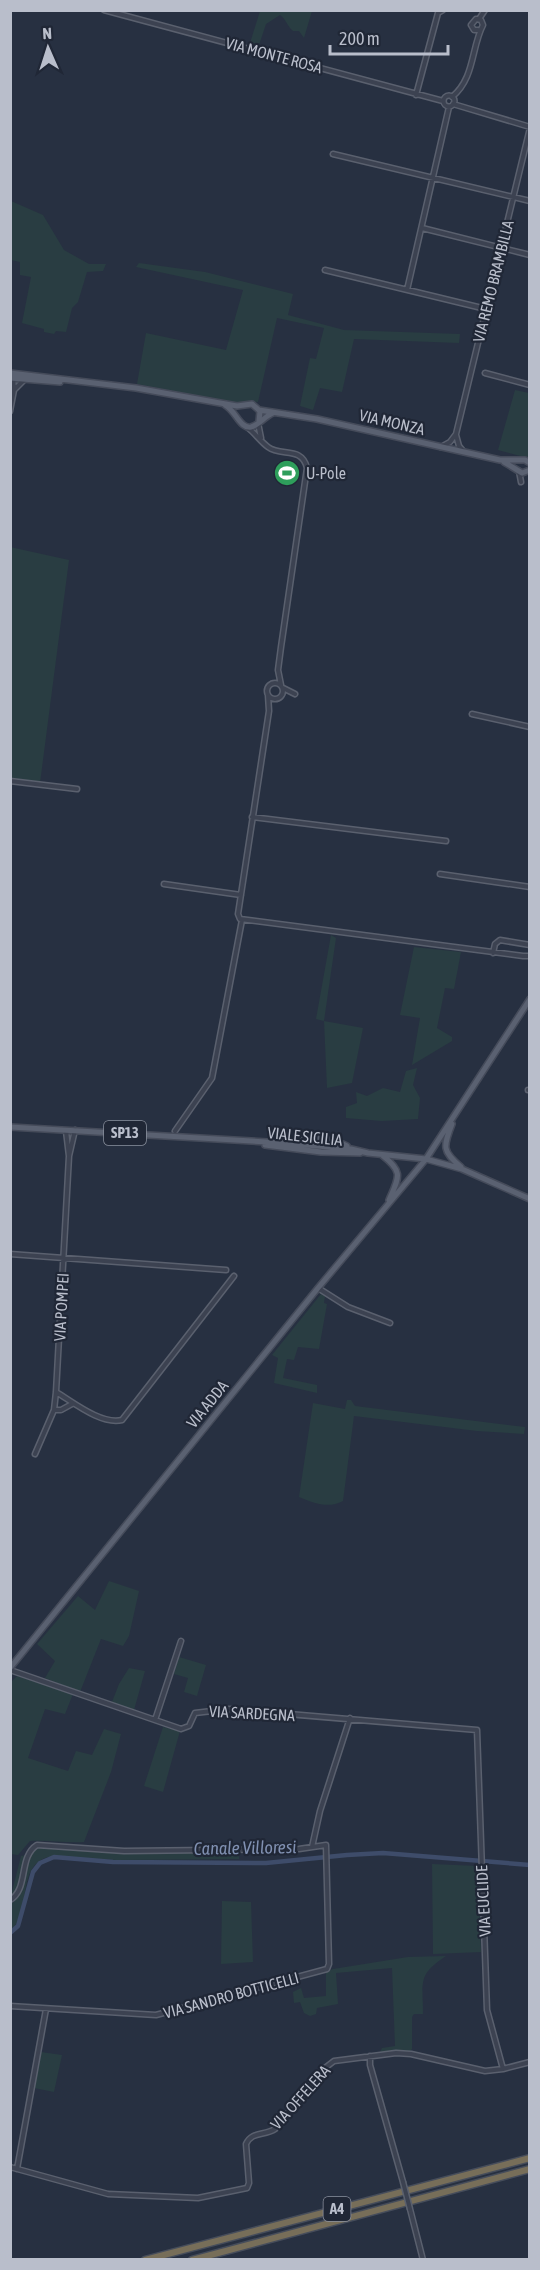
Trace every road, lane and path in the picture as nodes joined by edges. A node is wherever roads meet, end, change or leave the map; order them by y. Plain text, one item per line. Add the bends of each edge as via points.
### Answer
1 (104, 10) edge
2 (443, 10) edge
3 (485, 10) edge
4 (479, 19) junction
5 (478, 30) junction
6 (416, 95) junction
7 (452, 97) junction
8 (443, 102) junction
9 (451, 105) junction
10 (530, 128) edge
11 (333, 154) dead end
12 (433, 176) junction
13 (513, 197) junction
14 (530, 201) edge
15 (422, 228) junction
16 (501, 248) junction
17 (530, 255) edge
18 (325, 270) dead end
19 (407, 290) junction
20 (486, 309) junction
21 (485, 373) dead end
22 (11, 376) edge
23 (28, 378) junction
24 (530, 385) edge
25 (14, 390) junction
26 (209, 400) junction
27 (243, 406) junction
28 (259, 410) junction
29 (10, 411) edge
30 (278, 412) junction
31 (238, 417) junction
32 (259, 422) junction
33 (246, 427) junction
34 (456, 434) junction
35 (261, 439) junction
36 (441, 447) junction
37 (465, 452) junction
38 (500, 460) junction
39 (521, 460) junction
40 (530, 463) edge
41 (518, 470) junction
42 (528, 471) edge
43 (278, 670) junction
44 (271, 684) junction
45 (282, 686) junction
46 (268, 695) junction
47 (280, 698) junction
48 (269, 711) junction
49 (472, 714) dead end
50 (530, 727) edge
51 (10, 781) edge
52 (76, 789) dead end
53 (252, 817) junction
54 (446, 841) dead end
55 (440, 874) dead end
56 (164, 884) dead end
57 (530, 887) edge
58 (241, 895) junction
59 (241, 920) junction
60 (530, 945) edge
61 (493, 953) junction
62 (530, 957) edge
63 (530, 999) edge
64 (454, 1116) junction
65 (10, 1127) edge
66 (66, 1130) junction
67 (75, 1130) junction
68 (175, 1131) dead end
69 (320, 1138) junction
70 (240, 1141) junction
71 (284, 1143) junction
72 (327, 1146) junction
73 (351, 1149) junction
74 (317, 1150) junction
75 (368, 1153) junction
76 (380, 1154) junction
77 (69, 1156) junction
78 (426, 1159) junction
79 (462, 1168) junction
80 (530, 1199) edge
81 (388, 1204) junction
82 (10, 1254) edge
83 (63, 1258) junction
84 (226, 1270) dead end
85 (234, 1276) dead end
86 (318, 1288) junction
87 (390, 1323) dead end
88 (56, 1392) junction
89 (72, 1404) junction
90 (54, 1410) junction
91 (35, 1454) dead end
92 (181, 1641) dead end
93 (10, 1669) edge
94 (350, 1718) junction
95 (155, 1720) junction
96 (477, 1730) joint
97 (312, 1847) junction
98 (10, 1900) edge
99 (10, 2006) edge
100 (46, 2009) junction
101 (370, 2056) junction
102 (530, 2062) edge
103 (503, 2069) junction
104 (530, 2158) edge
105 (10, 2167) edge
106 (17, 2169) junction
107 (530, 2169) edge
108 (145, 2259) edge
109 (192, 2259) edge
110 (423, 2259) edge

1 - 6 street, VIA MONTE ROSA
2 - 6 street via 438,13
3 - 4 street
4 - 5 street via 483,25
4 - 5 street via 471,25
5 - 7 street via 465,84
6 - 8 street, VIA MONTE ROSA
7 - 8 street via 446,96
7 - 9 street
8 - 9 street, VIA MONTE ROSA
9 - 10 street, VIA MONTE ROSA
9 - 12 street
10 - 13 street, VIA REMO BRAMBILLA
11 - 12 street
12 - 13 street
12 - 15 street
13 - 14 street
13 - 16 street, VIA REMO BRAMBILLA
15 - 16 street
15 - 19 street
16 - 17 street
16 - 20 street, VIA REMO BRAMBILLA
18 - 19 street
19 - 20 street
20 - 34 street, VIA REMO BRAMBILLA
21 - 24 street
22 - 23 main road
22 - 25 street
23 - 25 street
23 - 26 main road
25 - 29 street
26 - 27 main road
26 - 31 main road via 228,407
27 - 28 main road via 252,404
27 - 31 main road
28 - 30 main road, VIA MONZA
28 - 32 main road
30 - 32 main road
30 - 36 main road, VIA MONZA
31 - 33 main road
32 - 33 main road
32 - 35 street
33 - 35 street
34 - 36 street
34 - 37 street
35 - 43 street via 269,448 298,455 307,468
36 - 37 main road, VIA MONZA
37 - 38 main road, VIA MONZA
38 - 39 main road, VIA MONZA
38 - 41 main road, VIA MONZA
39 - 40 main road, VIA MONZA
39 - 41 main road
41 - 42 main road, VIA MONZA
43 - 44 street
43 - 45 street
44 - 45 street
44 - 46 street
45 - 47 street
45 - 47 street via 296,694
46 - 47 street via 271,699
46 - 48 street
47 - 48 street
48 - 53 street
49 - 50 street
51 - 52 street
53 - 54 street
53 - 58 street
55 - 57 street
56 - 58 street
58 - 59 street
59 - 61 street
59 - 68 street via 212,1078
60 - 61 street via 500,940
61 - 62 street
63 - 64 main road, VIA ADDA
64 - 78 main road, VIA ADDA
64 - 79 main road via 445,1149
65 - 66 main road, VIALE SICILIA / SP13
66 - 67 main road, VIALE SICILIA / SP13
66 - 77 street, VIA POMPEI
67 - 70 main road, VIALE SICILIA / SP13
67 - 77 street, VIA POMPEI
69 - 71 main road
69 - 72 main road
69 - 73 main road
69 - 74 main road via 314,1141
70 - 71 main road, VIALE SICILIA / SP13
70 - 74 main road, VIALE SICILIA / SP13
71 - 74 main road, VIALE SICILIA / SP13
72 - 73 main road, VIALE SICILIA / SP13
72 - 74 main road
72 - 74 main road, VIALE SICILIA / SP13
73 - 75 main road, VIALE SICILIA / SP13
74 - 75 main road, VIALE SICILIA / SP13
75 - 76 main road, VIALE SICILIA / SP13
76 - 78 main road, VIALE SICILIA / SP13
76 - 81 main road via 398,1173
77 - 83 street, VIA POMPEI
78 - 79 main road, SP13
78 - 81 main road, VIA ADDA
79 - 80 main road, SP13
81 - 86 main road, VIA ADDA
82 - 83 street
83 - 84 street
83 - 88 street, VIA POMPEI
85 - 89 street via 125,1418 110,1420
86 - 87 street via 348,1307
86 - 93 main road, VIA ADDA
88 - 89 street
88 - 90 street, VIA POMPEI
89 - 90 street
90 - 91 street, VIA POMPEI
92 - 95 street
93 - 95 street, VIA SARDEGNA
94 - 95 street, VIA SARDEGNA via 229,1709 195,1713 189,1726 181,1729
94 - 96 street, VIA SARDEGNA
94 - 97 street
96 - 103 street, VIA EUCLIDE via 487,2010
97 - 98 street via 123,1851 37,1845 30,1852 18,1893
97 - 100 street, VIA SANDRO BOTTICELLI via 326,1845 327,1970 156,2015
99 - 100 street, VIA SANDRO BOTTICELLI
100 - 106 street
101 - 103 street via 411,2054 484,2071
101 - 106 street, VIA OFFELERA via 334,2061 325,2067 274,2129 248,2139 247,2188 187,2198 108,2194
101 - 110 street, bridge
102 - 103 street
104 - 108 highway, A4
105 - 106 street
107 - 109 highway, A4

